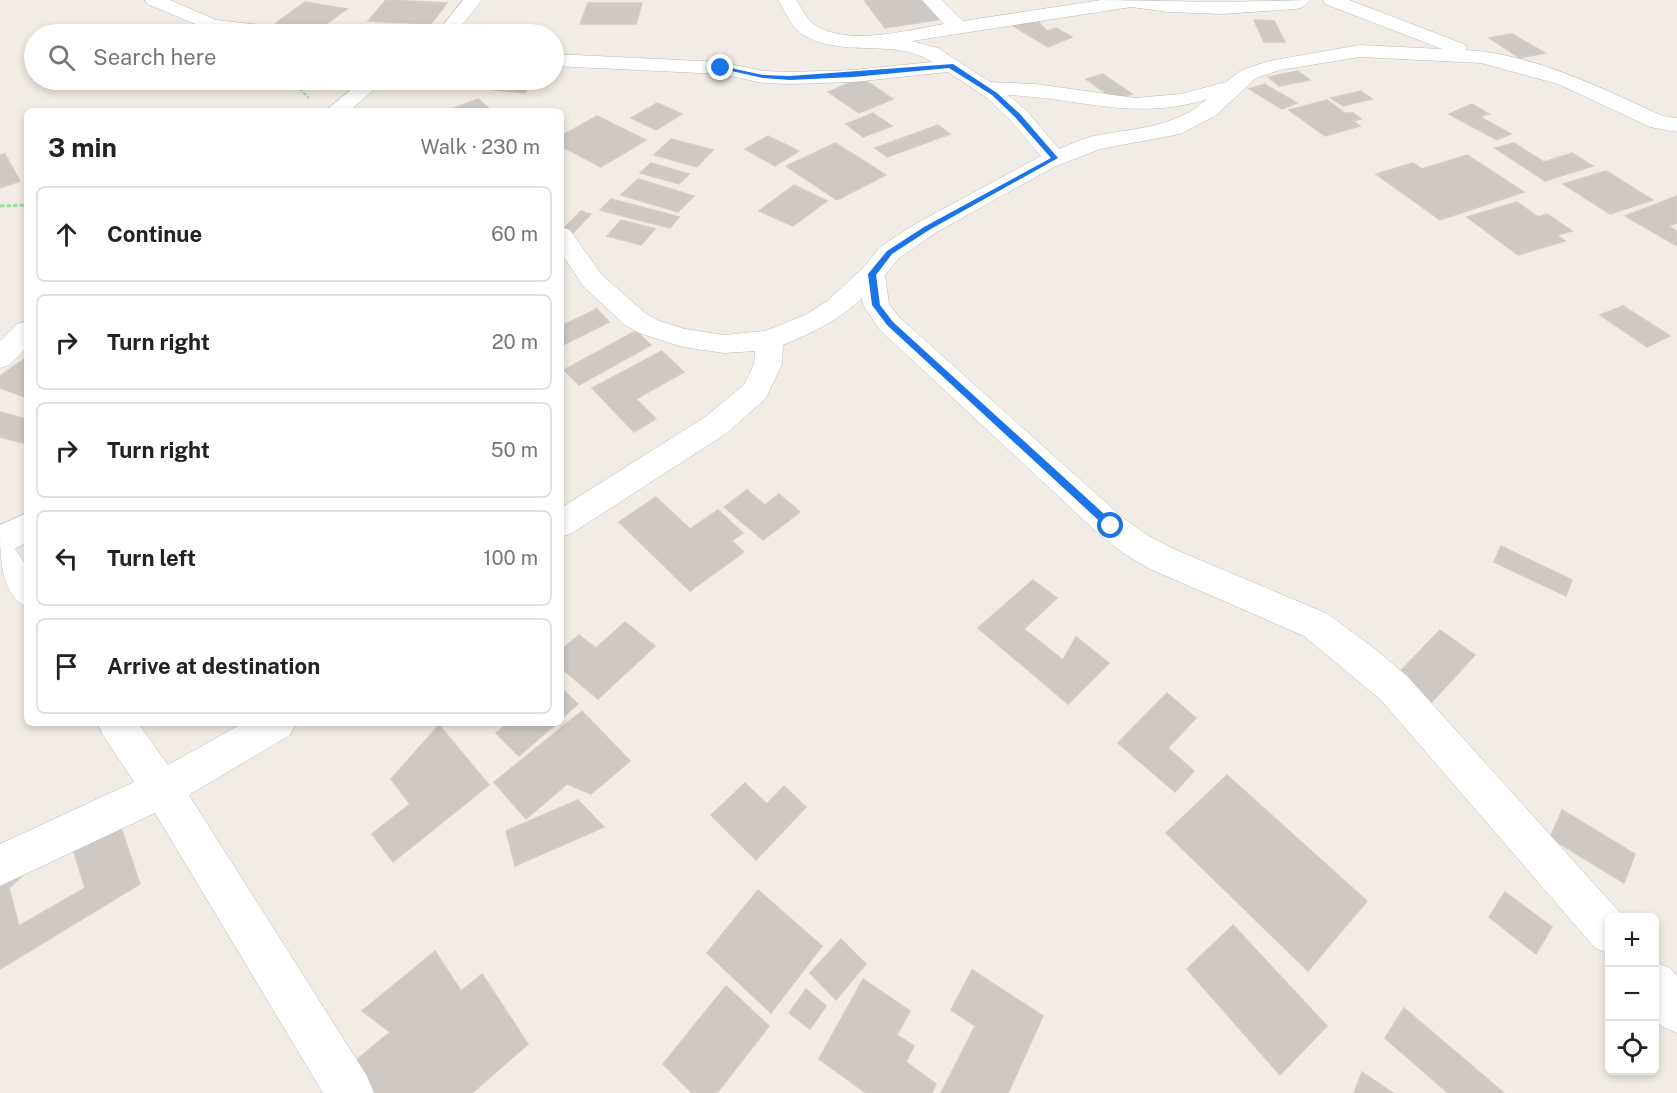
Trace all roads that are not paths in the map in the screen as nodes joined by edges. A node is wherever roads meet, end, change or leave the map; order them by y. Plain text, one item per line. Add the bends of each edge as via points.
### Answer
1 (154, 0) edge
2 (473, 0) edge
3 (787, 0) edge
4 (931, 0) edge
5 (1301, 0) edge
6 (1318, 0) edge
7 (1332, 0) edge
8 (1130, 1) edge
9 (210, 24) edge
10 (453, 24) edge
11 (959, 28) junction
12 (1350, 37) junction
13 (868, 42) junction
14 (1481, 57) junction
15 (564, 60) edge
16 (951, 66) junction
17 (1236, 83) junction
18 (986, 88) junction
19 (364, 90) edge
20 (345, 108) edge
21 (1677, 125) edge
22 (1055, 158) junction
23 (564, 239) edge
24 (872, 274) junction
25 (24, 333) edge
26 (770, 340) junction
27 (0, 358) edge
28 (564, 522) edge
29 (24, 528) edge
30 (0, 541) edge
31 (0, 554) edge
32 (24, 589) edge
33 (118, 726) edge
34 (272, 726) edge
35 (163, 790) junction
36 (0, 866) edge
37 (1605, 927) edge
38 (1659, 990) edge
39 (1677, 1010) edge
40 (351, 1093) edge

1 - 9 street
2 - 10 street
3 - 13 street via 804,26 815,33 831,39
4 - 11 street
5 - 8 street via 1222,8
6 - 12 street
7 - 14 street
8 - 11 street
11 - 13 street
12 - 14 street
12 - 17 street via 1250,74
13 - 16 street via 920,48
14 - 21 street via 1565,80 1658,122
15 - 16 street via 721,68 790,78
16 - 18 street
17 - 18 street via 1183,100 1135,104 1035,90
17 - 22 street via 1207,111 1172,129 1095,143
18 - 22 street via 1018,115
19 - 20 street
22 - 24 street via 926,228 889,253
23 - 26 street via 593,281 649,327 683,338 724,344
24 - 26 street via 827,314
24 - 37 street via 876,305 890,324 1111,526 1162,559 1316,625 1394,688
25 - 27 street
26 - 28 street via 768,363 756,391 716,425
29 - 30 street
31 - 32 street
33 - 35 street
34 - 35 street
35 - 36 street
35 - 40 street
38 - 39 street

